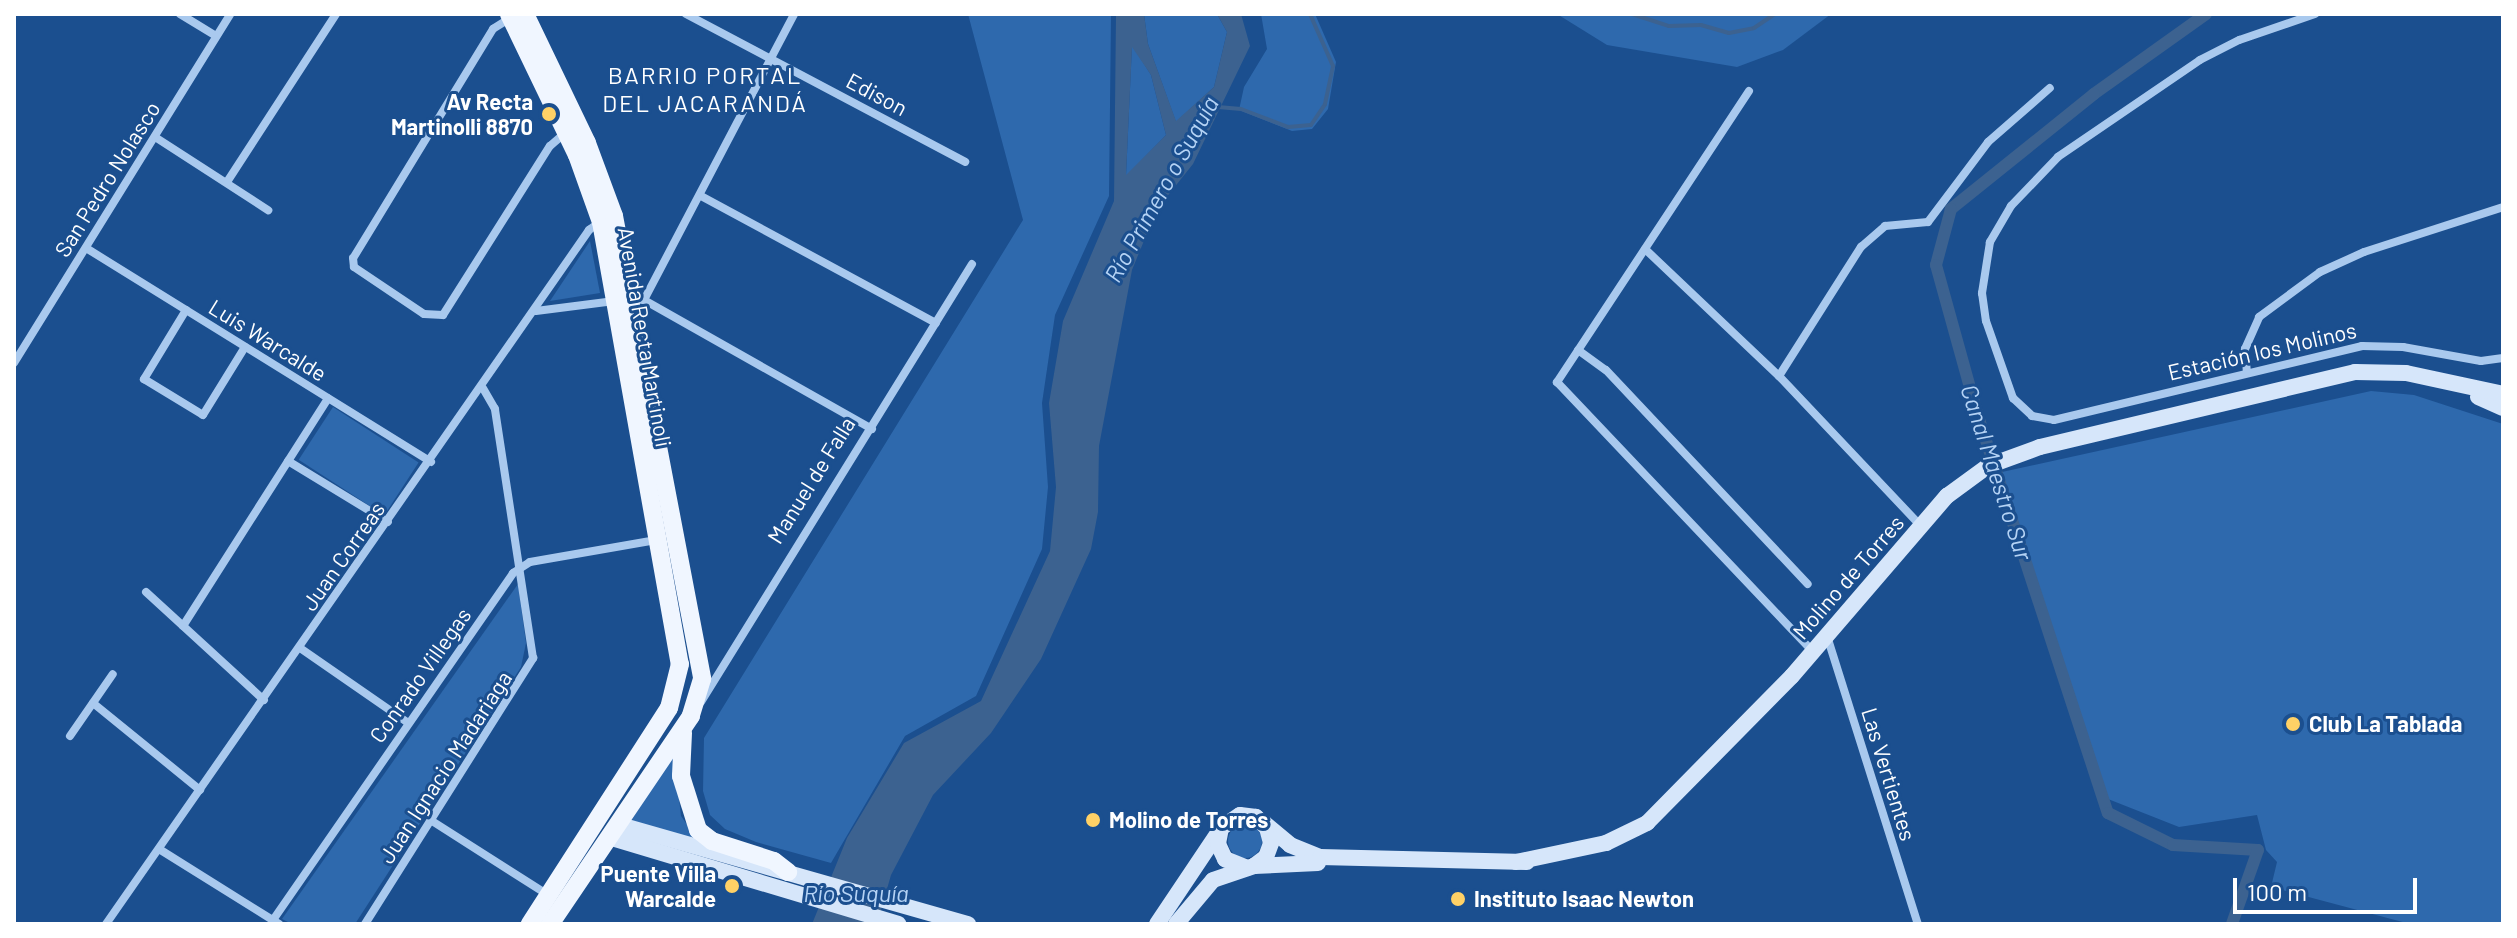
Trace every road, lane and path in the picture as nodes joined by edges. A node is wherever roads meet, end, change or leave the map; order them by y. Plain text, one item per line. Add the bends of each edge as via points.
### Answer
1 (180, 14) edge
2 (230, 14) edge
3 (336, 14) edge
4 (686, 14) edge
5 (794, 14) edge
6 (2315, 14) edge
7 (516, 15) edge
8 (216, 36) junction
9 (772, 59) junction
10 (2050, 88) dead end
11 (1749, 91) dead end
12 (572, 129) junction
13 (155, 137) junction
14 (965, 162) dead end
15 (227, 182) junction
16 (701, 196) junction
17 (2503, 207) edge
18 (268, 210) dead end
19 (608, 219) junction
20 (86, 248) junction
21 (1645, 249) junction
22 (972, 264) dead end
23 (629, 300) junction
24 (186, 310) junction
25 (536, 311) junction
26 (936, 323) junction
27 (245, 347) junction
28 (1578, 350) junction
29 (2503, 358) edge
30 (14, 363) edge
31 (2247, 373) junction
32 (1779, 376) junction
33 (2447, 384) junction
34 (483, 388) junction
35 (2503, 394) edge
36 (328, 398) junction
37 (2503, 408) edge
38 (872, 429) junction
39 (288, 461) junction
40 (431, 462) junction
41 (388, 522) junction
42 (1921, 526) junction
43 (656, 540) junction
44 (523, 565) junction
45 (1808, 584) dead end
46 (146, 592) dead end
47 (183, 626) junction
48 (1827, 635) junction
49 (300, 648) junction
50 (1813, 652) junction
51 (727, 663) junction
52 (700, 667) junction
53 (113, 674) dead end
54 (678, 684) junction
55 (264, 700) junction
56 (93, 703) junction
57 (688, 721) junction
58 (407, 722) junction
59 (70, 736) dead end
60 (200, 790) junction
61 (432, 821) junction
62 (1263, 822) junction
63 (1221, 828) junction
64 (613, 830) junction
65 (159, 849) junction
66 (1419, 862) junction
67 (1250, 867) junction
68 (795, 874) junction
69 (552, 890) junction
70 (276, 922) edge
71 (106, 924) edge
72 (365, 924) edge
73 (530, 924) edge
74 (550, 924) edge
75 (898, 924) edge
76 (968, 924) edge
77 (1157, 924) edge
78 (1176, 924) edge
79 (1918, 924) edge

1 - 8 street
2 - 8 street, San Pedro Nolasco
3 - 15 street
4 - 9 street, Edison
5 - 9 street
6 - 31 street, Estación los Molinos via 2239,40 2200,60 2058,157 2011,206 1986,253 1983,308 2008,386 2032,416 2054,420
7 - 12 main road, Avenida Recta Martinoli
7 - 12 street via 493,29 353,258 358,273 424,314 434,317 447,311 550,146
8 - 13 street, San Pedro Nolasco
9 - 14 street, Edison
9 - 16 street
10 - 32 street via 1988,142 1928,222 1885,226 1868,239
11 - 21 street
12 - 19 main road, Avenida Recta Martinoli
13 - 15 street
13 - 20 street, San Pedro Nolasco
15 - 18 street
16 - 23 street
16 - 26 street
17 - 31 street via 2364,252 2307,281 2254,324 2245,349
19 - 23 main road, Avenida Recta Martinoli
19 - 25 street, Juan Correas via 589,230
20 - 24 street, Luis Warcalde
20 - 30 street, San Pedro Nolasco
21 - 28 street
21 - 32 street
22 - 26 street, Manuel de Falla
23 - 25 street
23 - 38 street
23 - 43 main road, Avenida Recta Martinoli
23 - 52 main road, Avenida Recta Martinoli
24 - 27 street, Luis Warcalde
24 - 27 street via 144,379 203,415
25 - 34 street, Juan Correas
26 - 38 street, Manuel de Falla
27 - 36 street, Luis Warcalde
28 - 45 street via 1606,370
28 - 50 street via 1557,382
29 - 31 street, Estación los Molinos via 2481,361 2373,344
32 - 42 street
33 - 35 main road, Molino de Torres
33 - 37 main road, Molino de Torres
33 - 42 main road, Molino de Torres via 2382,370 2011,456 1963,481
34 - 40 street, Juan Correas
34 - 44 street, Juan Ignacio Madariaga via 495,409
36 - 39 street
36 - 40 street, Luis Warcalde
38 - 51 street, Manuel de Falla
39 - 41 street
39 - 47 street
40 - 41 street, Juan Correas
41 - 49 street, Juan Correas
42 - 48 main road, Molino de Torres
43 - 44 street
43 - 54 main road, Avenida Recta Martinoli via 678,649
44 - 58 street, Conrado Villegas
44 - 61 street, Juan Ignacio Madariaga via 533,658
46 - 47 street
47 - 55 street
48 - 50 main road, Molino de Torres
48 - 79 street, Las Vertientes
49 - 55 street, Juan Correas
49 - 58 street
50 - 66 main road, Molino de Torres via 1659,822 1626,842 1564,858
51 - 52 street
51 - 57 street, Manuel de Falla
52 - 57 main road, Manuel de Falla via 700,696
53 - 56 street
54 - 64 main road via 681,700 675,715
54 - 69 main road via 669,708
55 - 60 street, Juan Correas
56 - 59 street
56 - 60 street
57 - 64 main road, Manuel de Falla
57 - 68 main road via 681,776 698,830 712,841 774,861
58 - 70 street, Conrado Villegas
60 - 65 street, Juan Correas
61 - 69 street
61 - 72 street, Juan Ignacio Madariaga
62 - 63 main road via 1240,815
62 - 66 main road, Molino de Torres via 1290,845 1312,854
62 - 67 main road via 1271,843 1266,857
63 - 67 main road via 1218,844 1225,859
63 - 77 main road
64 - 68 main road
64 - 69 main road
64 - 74 main road, Manuel de Falla
64 - 75 main road
65 - 70 street
65 - 71 street, Juan Correas
66 - 67 main road, Molino de Torres
67 - 78 main road, Molino de Torres via 1213,880
68 - 76 main road
69 - 73 main road

